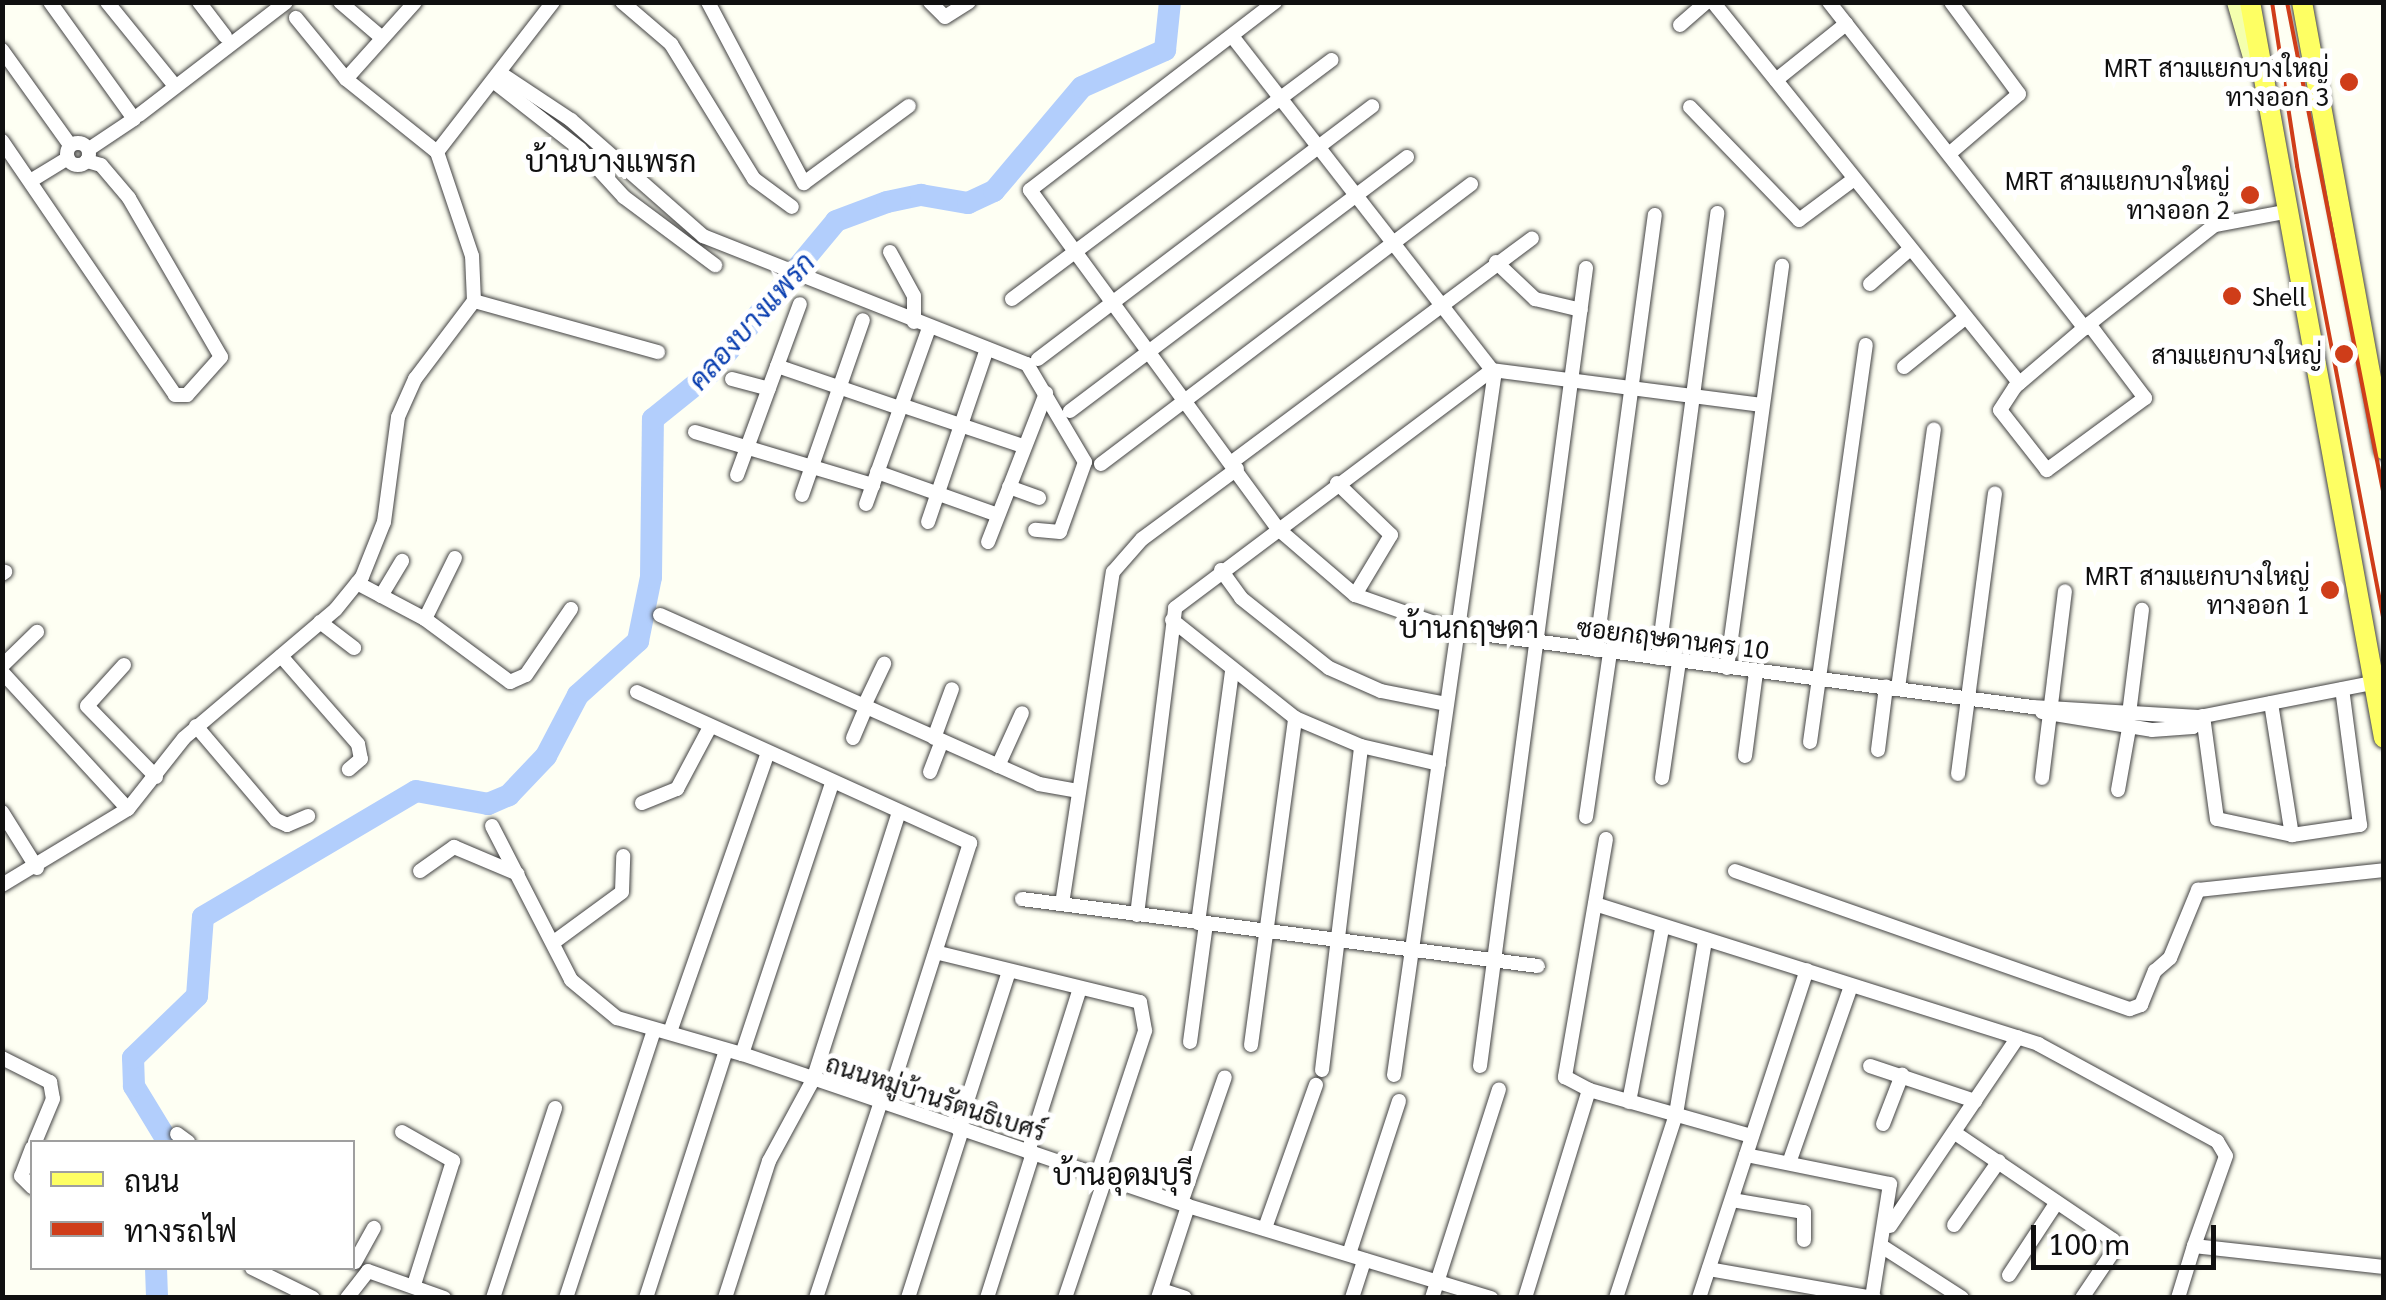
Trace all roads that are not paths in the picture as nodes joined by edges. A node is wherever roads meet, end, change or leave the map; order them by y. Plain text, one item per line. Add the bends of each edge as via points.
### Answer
1 (50, 2) edge
2 (107, 2) edge
3 (199, 2) edge
4 (286, 2) edge
5 (340, 2) edge
6 (415, 2) edge
7 (554, 2) edge
8 (622, 2) edge
9 (708, 2) edge
10 (930, 2) edge
11 (969, 2) edge
12 (1275, 2) edge
13 (1709, 2) edge
14 (1829, 2) edge
15 (1950, 2) edge
16 (2236, 2) edge
17 (2250, 2) edge
18 (2302, 2) edge
19 (296, 18) dead end
20 (1680, 24) dead end
21 (1846, 24) junction
22 (225, 36) dead end
23 (1232, 36) junction
24 (380, 37) junction
25 (2, 50) edge
26 (1332, 60) dead end
27 (497, 77) junction
28 (346, 79) junction
29 (1776, 80) junction
30 (170, 81) dead end
31 (2262, 91) junction
32 (1281, 97) junction
33 (909, 106) dead end
34 (1372, 106) dead end
35 (1690, 107) dead end
36 (139, 115) dead end
37 (2, 141) edge
38 (1320, 148) junction
39 (69, 152) junction
40 (437, 152) junction
41 (1949, 154) junction
42 (88, 155) junction
43 (1407, 157) dead end
44 (1854, 178) junction
45 (32, 180) junction
46 (1471, 184) dead end
47 (1355, 195) junction
48 (792, 207) dead end
49 (2284, 212) junction
50 (1717, 213) dead end
51 (1656, 215) dead end
52 (1532, 238) dead end
53 (1391, 243) junction
54 (1909, 250) junction
55 (890, 252) dead end
56 (1076, 254) junction
57 (1496, 262) junction
58 (715, 265) dead end
59 (1782, 266) dead end
60 (1586, 268) dead end
61 (1870, 284) dead end
62 (1012, 299) dead end
63 (474, 301) junction
64 (1112, 302) junction
65 (800, 304) dead end
66 (1439, 307) junction
67 (1581, 310) junction
68 (1965, 318) junction
69 (863, 320) dead end
70 (921, 325) junction
71 (2087, 326) junction
72 (1866, 344) dead end
73 (988, 349) junction
74 (1148, 350) junction
75 (658, 352) dead end
76 (1038, 358) dead end
77 (777, 366) junction
78 (1904, 367) dead end
79 (1493, 370) junction
80 (732, 378) dead end
81 (2019, 383) junction
82 (1572, 385) junction
83 (839, 387) junction
84 (769, 389) junction
85 (1046, 393) junction
86 (1632, 393) junction
87 (1184, 398) junction
88 (1692, 398) junction
89 (900, 406) junction
90 (1761, 406) junction
91 (1070, 411) dead end
92 (961, 425) junction
93 (1934, 428) dead end
94 (694, 432) dead end
95 (748, 446) junction
96 (1023, 446) junction
97 (2384, 450) edge
98 (1101, 464) dead end
99 (810, 465) junction
100 (1234, 466) junction
101 (738, 476) dead end
102 (875, 478) junction
103 (1337, 483) junction
104 (1009, 486) junction
105 (938, 493) junction
106 (1995, 493) dead end
107 (802, 494) dead end
108 (1039, 498) dead end
109 (866, 504) dead end
110 (998, 516) junction
111 (928, 522) dead end
112 (1278, 528) junction
113 (1035, 530) dead end
114 (988, 542) dead end
115 (455, 558) dead end
116 (402, 561) dead end
117 (1221, 570) junction
118 (357, 583) junction
119 (2065, 591) dead end
120 (1355, 595) junction
121 (382, 596) junction
122 (572, 609) dead end
123 (2142, 610) dead end
124 (660, 614) dead end
125 (425, 619) junction
126 (1172, 620) junction
127 (320, 622) junction
128 (1458, 631) junction
129 (37, 632) dead end
130 (1537, 644) junction
131 (354, 648) dead end
132 (1603, 651) junction
133 (281, 656) junction
134 (1658, 658) junction
135 (1679, 662) junction
136 (884, 664) dead end
137 (124, 665) dead end
138 (1727, 668) junction
139 (2, 669) edge
140 (1232, 671) junction
141 (1756, 672) junction
142 (1817, 680) junction
143 (2373, 684) junction
144 (952, 688) dead end
145 (1892, 688) junction
146 (2342, 689) junction
147 (637, 692) dead end
148 (1966, 699) junction
149 (2272, 703) junction
150 (1446, 704) junction
151 (865, 706) junction
152 (2048, 710) junction
153 (1022, 713) dead end
154 (2201, 717) junction
155 (1295, 718) junction
156 (2129, 721) junction
157 (196, 726) junction
158 (710, 727) junction
159 (852, 738) dead end
160 (2384, 738) edge
161 (938, 740) junction
162 (1810, 742) dead end
163 (1361, 746) junction
164 (1878, 750) dead end
165 (767, 756) junction
166 (1745, 756) dead end
167 (1439, 764) junction
168 (998, 766) junction
169 (350, 770) dead end
170 (930, 772) dead end
171 (1958, 774) dead end
172 (156, 778) junction
173 (1662, 778) dead end
174 (2042, 778) dead end
175 (832, 784) junction
176 (2118, 790) dead end
177 (1076, 791) junction
178 (642, 803) dead end
179 (128, 809) junction
180 (2, 812) edge
181 (899, 812) junction
182 (308, 816) dead end
183 (1586, 817) dead end
184 (492, 826) dead end
185 (2292, 835) junction
186 (1606, 839) dead end
187 (623, 856) dead end
188 (37, 868) junction
189 (2384, 870) edge
190 (420, 871) dead end
191 (1736, 871) dead end
192 (518, 874) junction
193 (2, 885) edge
194 (1022, 899) dead end
195 (1062, 904) junction
196 (1595, 904) junction
197 (1137, 915) junction
198 (1202, 924) junction
199 (1662, 929) junction
200 (1266, 931) junction
201 (1338, 941) junction
202 (1705, 941) junction
203 (554, 942) junction
204 (1414, 948) junction
205 (939, 953) junction
206 (1494, 961) junction
207 (1538, 966) dead end
208 (1807, 970) junction
209 (1010, 971) junction
210 (1851, 986) junction
211 (1080, 988) junction
212 (662, 1031) junction
213 (2018, 1037) junction
214 (1190, 1042) dead end
215 (1251, 1046) dead end
216 (726, 1051) junction
217 (742, 1054) junction
218 (2, 1058) edge
219 (1480, 1066) dead end
220 (1870, 1066) dead end
221 (1394, 1075) dead end
222 (1902, 1075) junction
223 (1225, 1077) dead end
224 (813, 1080) junction
225 (1499, 1089) dead end
226 (1589, 1090) junction
227 (1399, 1101) dead end
228 (1975, 1101) junction
229 (1630, 1102) junction
230 (884, 1103) junction
231 (555, 1108) dead end
232 (1676, 1114) junction
233 (1884, 1124) dead end
234 (960, 1130) junction
235 (402, 1132) dead end
236 (1955, 1132) junction
237 (1752, 1136) junction
238 (36, 1140) edge
239 (1030, 1152) junction
240 (30, 1155) edge
241 (1746, 1155) junction
242 (1998, 1160) junction
243 (1789, 1164) junction
244 (1101, 1177) junction
245 (30, 1185) edge
246 (1732, 1200) junction
247 (2057, 1202) junction
248 (1185, 1205) junction
249 (1954, 1225) dead end
250 (374, 1228) dead end
251 (1265, 1228) junction
252 (1886, 1231) junction
253 (1804, 1240) dead end
254 (2194, 1246) junction
255 (1883, 1248) junction
256 (1349, 1254) junction
257 (355, 1259) edge
258 (1364, 1260) junction
259 (355, 1262) edge
260 (2384, 1268) edge
261 (1709, 1269) junction
262 (256, 1270) edge
263 (368, 1271) junction
264 (2009, 1275) dead end
265 (1438, 1280) junction
266 (414, 1285) junction
267 (1159, 1294) edge
268 (1873, 1297) edge
269 (314, 1298) edge
270 (347, 1298) edge
271 (444, 1298) edge
272 (493, 1298) edge
273 (566, 1298) edge
274 (646, 1298) edge
275 (725, 1298) edge
276 (816, 1298) edge
277 (908, 1298) edge
278 (987, 1298) edge
279 (1065, 1298) edge
280 (1185, 1298) edge
281 (1352, 1298) edge
282 (1432, 1298) edge
283 (1492, 1298) edge
284 (1525, 1298) edge
285 (1616, 1298) edge
286 (1700, 1298) edge
287 (1962, 1298) edge
288 (2082, 1298) edge
289 (2178, 1298) edge

1 - 42 street via 134,119
2 - 30 street
3 - 22 street
4 - 36 street
5 - 24 street
6 - 24 street
7 - 27 street
8 - 48 street via 671,44 754,179
9 - 33 street via 804,183
10 - 11 street via 945,17
12 - 23 street
13 - 20 street
13 - 29 street
14 - 21 street
15 - 41 street via 2020,94
16 - 31 main road
17 - 31 main road
18 - 97 main road
19 - 28 street
21 - 29 street
21 - 41 street
23 - 32 street
23 - 56 street, ซอยกฤษดานคร 10 via 1030,190
24 - 28 street
25 - 39 street
26 - 32 street
27 - 40 street
27 - 58 street via 580,149 624,198
27 - 70 street via 571,120 703,236
28 - 40 street
29 - 44 street
31 - 49 main road
32 - 38 street
32 - 56 street
34 - 38 street
35 - 44 street via 1799,220
37 - 45 street
38 - 47 street
38 - 64 street
39 - 42 street via 80,142
39 - 45 street
40 - 63 street via 472,256
41 - 71 street
42 - 45 street via 129,198 221,356 187,396 175,394
43 - 47 street
44 - 54 street
46 - 53 street
47 - 53 street
47 - 74 street
49 - 71 street via 2220,222
49 - 143 main road
50 - 88 street
51 - 86 street
52 - 57 street
53 - 66 street
53 - 87 street
54 - 61 street
54 - 68 street
55 - 70 street
56 - 62 street
56 - 64 street, ซอยกฤษดานคร 10
57 - 66 street
57 - 67 street via 1535,299
59 - 90 street
60 - 67 street
63 - 75 street
63 - 118 street via 414,379 398,417 384,522
64 - 74 street, ซอยกฤษดานคร 10
64 - 76 street
65 - 77 street
66 - 79 street
66 - 100 street
67 - 82 street
68 - 78 street
68 - 81 street
69 - 83 street
70 - 73 street
70 - 89 street
71 - 81 street
71 - 81 street via 2144,392 2142,404 2048,470 2000,410
72 - 142 street
73 - 85 street via 1027,364
73 - 92 street
74 - 87 street, ซอยกฤษดานคร 10
74 - 91 street
77 - 83 street
77 - 84 street
79 - 82 street
79 - 103 street
79 - 128 street
80 - 84 street
82 - 86 street
82 - 130 street
83 - 89 street
83 - 99 street
84 - 95 street
85 - 96 street
85 - 113 street via 1084,456 1084,472 1060,532
86 - 88 street
86 - 132 street
87 - 98 street
87 - 100 street, ซอยกฤษดานคร 10
88 - 90 street
88 - 134 street
89 - 92 street
89 - 102 street
90 - 138 street
92 - 96 street
92 - 105 street
93 - 145 street
94 - 95 street
95 - 99 street
95 - 101 street
96 - 104 street
99 - 102 street
99 - 107 street
100 - 112 street, ซอยกฤษดานคร 10
100 - 177 street via 1142,539 1113,572
102 - 105 street
102 - 109 street
103 - 112 street
103 - 120 street via 1391,535
104 - 108 street
104 - 110 street
105 - 110 street
105 - 111 street
106 - 148 street
110 - 114 street
112 - 117 street
112 - 120 street, ซอยกฤษดานคร 10
115 - 125 street
116 - 121 street
117 - 126 street via 1182,599
117 - 150 street via 1262,616 1329,668 1381,691
118 - 121 street
118 - 127 street
119 - 152 street
120 - 128 street, ซอยกฤษดานคร 10
121 - 125 street
122 - 125 street via 526,676 510,682
123 - 156 street
124 - 151 street
126 - 140 street
126 - 197 street
127 - 131 street
127 - 133 street
128 - 130 street, ซอยกฤษดานคร 10
128 - 150 street
129 - 139 street
130 - 132 street, ซอยกฤษดานคร 10
130 - 206 street
132 - 134 street, ซอยกฤษดานคร 10
132 - 183 street
133 - 157 street
133 - 169 street via 358,744 361,760
134 - 135 street, ซอยกฤษดานคร 10
135 - 138 street, ซอยกฤษดานคร 10
135 - 173 street
136 - 151 street
137 - 172 street via 87,706
138 - 141 street, ซอยกฤษดานคร 10
139 - 179 street
140 - 155 street
140 - 198 street
141 - 142 street, ซอยกฤษดานคร 10
141 - 166 street
142 - 145 street, ซอยกฤษดานคร 10
142 - 162 street
143 - 146 street, ซอยกฤษดานคร 10
143 - 160 main road
144 - 161 street
145 - 148 street, ซอยกฤษดานคร 10
145 - 164 street
146 - 149 street, ซอยกฤษดานคร 10
146 - 185 street via 2364,821
147 - 158 street
148 - 152 street, ซอยกฤษดานคร 10
148 - 171 street
149 - 154 street, ซอยกฤษดานคร 10
149 - 185 street
150 - 167 street
151 - 159 street
151 - 161 street
152 - 156 street, ซอยกฤษดานคร 10
152 - 174 street
153 - 168 street
154 - 156 street, ซอยกฤษดานคร 10 via 2192,727
154 - 185 street via 2217,820
155 - 163 street
155 - 200 street
156 - 176 street
157 - 172 street
157 - 182 street via 281,825
158 - 165 street
158 - 178 street via 677,788
161 - 168 street
161 - 170 street
163 - 167 street
163 - 201 street
165 - 175 street
165 - 212 street
167 - 204 street
168 - 177 street
172 - 179 street
175 - 181 street
175 - 217 street
177 - 195 street
179 - 188 street
180 - 188 street
181 - 205 street via 970,843
181 - 224 street
184 - 192 street, ถนนหมู่บ้านรัตนธิเบศร์
186 - 196 street
187 - 203 street via 622,892
188 - 193 street
189 - 191 street via 2198,890 2170,958 2155,971 2141,1005 2130,1009
190 - 192 street via 454,847
192 - 203 street, ถนนหมู่บ้านรัตนธิเบศร์
194 - 195 street
195 - 197 street
196 - 199 street
196 - 226 street via 1564,1068 1569,1082
197 - 198 street
198 - 200 street
198 - 214 street
199 - 202 street
199 - 229 street
200 - 201 street
200 - 215 street
201 - 204 street
201 - 251 street via 1319,1078
202 - 208 street
202 - 232 street
203 - 212 street, ถนนหมู่บ้านรัตนธิเบศร์ via 590,1002
204 - 206 street
204 - 221 street
205 - 209 street
205 - 230 street
206 - 207 street
206 - 219 street
208 - 210 street
208 - 237 street
209 - 211 street
209 - 234 street
210 - 213 street
210 - 243 street
211 - 239 street
211 - 244 street via 1135,999 1146,1019
212 - 216 street, ถนนหมู่บ้านรัตนธิเบศร์
212 - 273 street
213 - 228 street
213 - 254 street via 2222,1145 2226,1156
216 - 217 street, ถนนหมู่บ้านรัตนธิเบศร์
216 - 274 street
217 - 224 street, ถนนหมู่บ้านรัตนธิเบศร์
218 - 238 street via 50,1082 53,1099
220 - 222 street
222 - 228 street
222 - 233 street
223 - 248 street
224 - 230 street, ถนนหมู่บ้านรัตนธิเบศร์
224 - 275 street via 760,1184
225 - 265 street
226 - 229 street
226 - 284 street
227 - 256 street
228 - 236 street
229 - 232 street
230 - 234 street, ถนนหมู่บ้านรัตนธิเบศร์
230 - 276 street
231 - 272 street
232 - 237 street
232 - 285 street
234 - 239 street, ถนนหมู่บ้านรัตนธิเบศร์
234 - 277 street
235 - 266 street via 453,1161
236 - 242 street
236 - 252 street
237 - 241 street
239 - 244 street, ถนนหมู่บ้านรัตนธิเบศร์
239 - 278 street
240 - 245 street via 21,1176
241 - 243 street
241 - 246 street
242 - 247 street
242 - 249 street
243 - 252 street via 1890,1184
244 - 248 street, ถนนหมู่บ้านรัตนธิเบศร์
244 - 279 street
246 - 253 street via 1804,1212
246 - 261 street
247 - 264 street
247 - 288 street via 2115,1246
248 - 251 street, ถนนหมู่บ้านรัตนธิเบศร์
248 - 267 street
250 - 257 street
251 - 256 street, ถนนหมู่บ้านรัตนธิเบศร์
252 - 255 street
254 - 260 street
254 - 289 street
255 - 268 street
255 - 287 street
256 - 258 street, ถนนหมู่บ้านรัตนธิเบศร์
258 - 265 street, ถนนหมู่บ้านรัตนธิเบศร์
258 - 281 street
259 - 263 street
261 - 268 street
261 - 286 street
262 - 269 street
263 - 266 street
263 - 270 street
265 - 282 street
265 - 283 street, ถนนหมู่บ้านรัตนธิเบศร์
266 - 271 street
267 - 280 street

